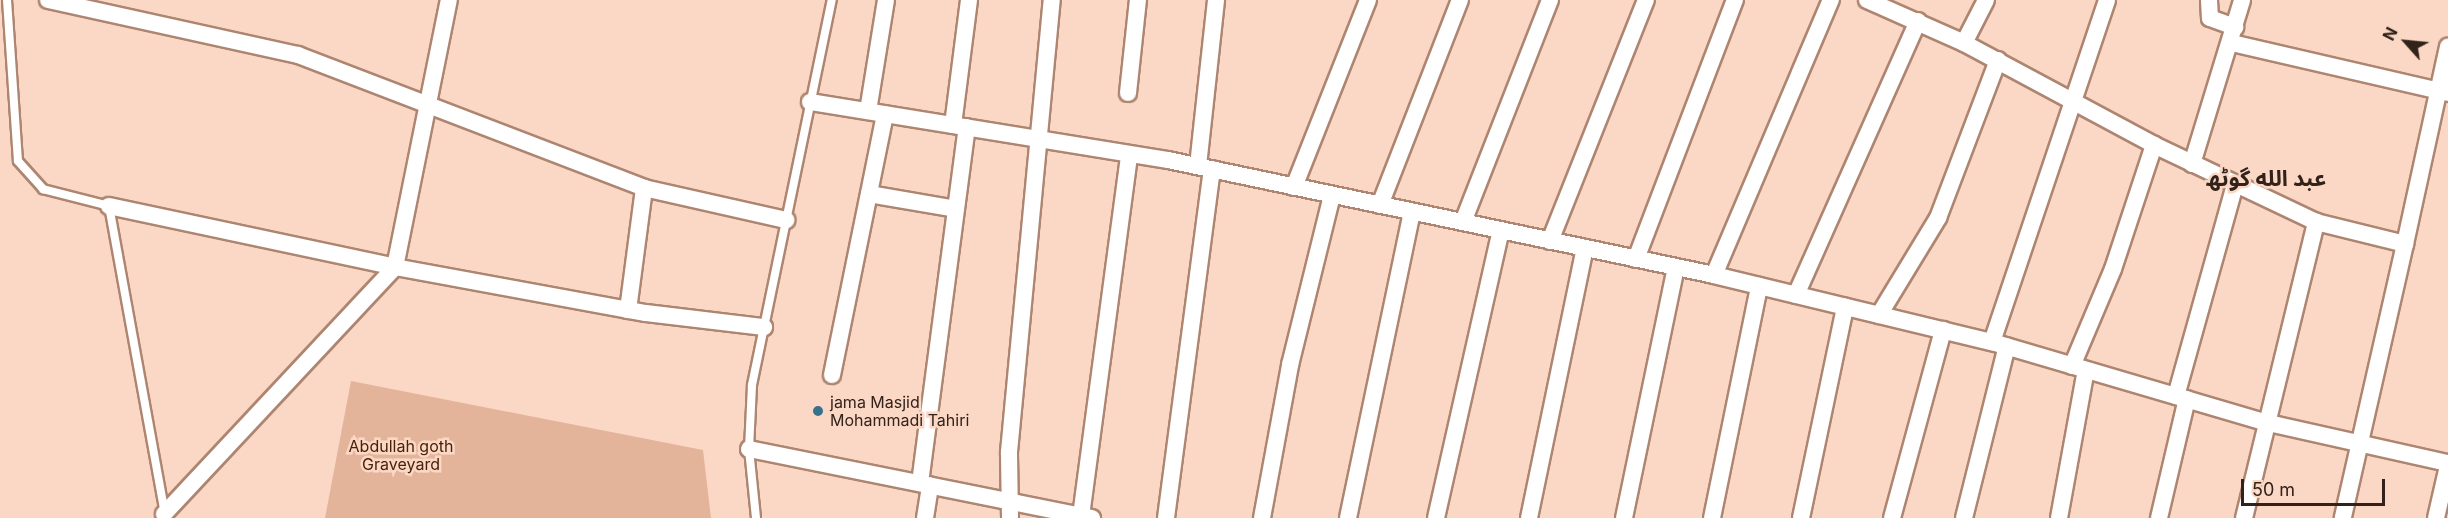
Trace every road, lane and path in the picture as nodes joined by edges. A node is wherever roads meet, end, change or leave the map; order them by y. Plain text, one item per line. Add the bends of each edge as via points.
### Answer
1 (7, 0) edge
2 (48, 0) edge
3 (449, 0) edge
4 (831, 0) edge
5 (885, 0) edge
6 (969, 0) edge
7 (1052, 0) edge
8 (1138, 0) edge
9 (1215, 0) edge
10 (1368, 0) edge
11 (1460, 0) edge
12 (1550, 0) edge
13 (1646, 0) edge
14 (1735, 0) edge
15 (1832, 0) edge
16 (1866, 0) edge
17 (1986, 0) edge
18 (2107, 0) edge
19 (2209, 0) edge
20 (2242, 0) edge
21 (1918, 21) junction
22 (2233, 35) junction
23 (1964, 43) junction
24 (2448, 47) edge
25 (1998, 60) junction
26 (2443, 92) edge
27 (1128, 93) dead end
28 (2073, 97) junction
29 (810, 102) junction
30 (429, 106) junction
31 (868, 111) junction
32 (885, 114) junction
33 (960, 126) junction
34 (1040, 139) junction
35 (2154, 145) junction
36 (1130, 154) junction
37 (2192, 164) junction
38 (1205, 168) junction
39 (2235, 184) junction
40 (1294, 187) junction
41 (644, 188) junction
42 (869, 194) junction
43 (1332, 195) junction
44 (1380, 205) junction
45 (109, 206) junction
46 (956, 209) junction
47 (1412, 212) junction
48 (786, 220) junction
49 (1463, 222) junction
50 (2316, 222) junction
51 (1501, 230) junction
52 (1550, 241) junction
53 (2405, 244) junction
54 (1585, 248) junction
55 (1636, 259) junction
56 (395, 267) junction
57 (1676, 267) junction
58 (1714, 275) junction
59 (1759, 286) junction
60 (1796, 295) junction
61 (1845, 307) junction
62 (628, 310) junction
63 (1879, 315) junction
64 (764, 327) junction
65 (1943, 330) junction
66 (2000, 344) junction
67 (2079, 368) junction
68 (832, 375) dead end
69 (2182, 398) junction
70 (2264, 422) junction
71 (2359, 445) junction
72 (748, 449) junction
73 (2448, 465) edge
74 (925, 484) junction
75 (1011, 510) edge
76 (165, 516) edge
77 (1087, 517) edge
78 (756, 518) edge
79 (925, 518) edge
80 (1166, 518) edge
81 (1262, 518) edge
82 (1348, 518) edge
83 (1436, 518) edge
84 (1529, 518) edge
85 (1624, 518) edge
86 (1712, 518) edge
87 (1801, 518) edge
88 (1892, 518) edge
89 (1964, 518) edge
90 (2059, 518) edge
91 (2159, 518) edge
92 (2244, 518) edge
93 (2343, 518) edge
94 (2436, 518) edge

1 - 45 lane via 18,160 43,189
2 - 30 street via 298,55
3 - 30 street
4 - 29 lane
5 - 31 street
6 - 33 street
7 - 34 street
8 - 27 street
9 - 38 street
10 - 40 street
11 - 44 street
12 - 49 street
13 - 52 street
14 - 55 street
15 - 58 street
16 - 21 street
17 - 23 street
18 - 28 street
19 - 22 street via 2210,18
20 - 22 street
21 - 23 street
21 - 60 street
22 - 26 street
22 - 37 street
23 - 25 street
24 - 26 street
25 - 28 street
25 - 63 street via 1938,218
26 - 53 street
28 - 35 street
28 - 66 street
29 - 31 street
29 - 48 lane
30 - 41 street
30 - 56 street
31 - 32 street
32 - 33 street
32 - 42 street
33 - 34 street
33 - 46 street
34 - 36 street
34 - 75 street via 1009,452
35 - 37 street
35 - 67 street
36 - 38 street
36 - 77 street
37 - 39 street
38 - 40 street
38 - 80 street
39 - 50 street
39 - 69 street
40 - 43 street
41 - 48 street
41 - 62 street
42 - 46 street
42 - 68 street
43 - 44 street
43 - 81 street via 1290,365
44 - 47 street
45 - 56 street
45 - 76 lane
46 - 74 street
47 - 49 street
47 - 82 street
48 - 64 lane
49 - 51 street
50 - 53 street
50 - 70 street
51 - 52 street
51 - 83 street
52 - 54 street
53 - 71 street
54 - 55 street
54 - 84 street
55 - 57 street
56 - 62 street
56 - 76 street
57 - 58 street
57 - 85 street
58 - 59 street
59 - 60 street
59 - 86 street
60 - 61 street
61 - 63 street
61 - 87 street
62 - 64 street
63 - 65 street
64 - 72 lane via 752,385
65 - 66 street
65 - 88 street
66 - 67 street
66 - 89 street
67 - 69 street
67 - 90 street
69 - 70 street
69 - 91 street
70 - 71 street
70 - 92 street
71 - 73 street
71 - 93 street
72 - 74 street
72 - 78 lane
73 - 94 street
74 - 75 street
74 - 79 street
75 - 77 street

